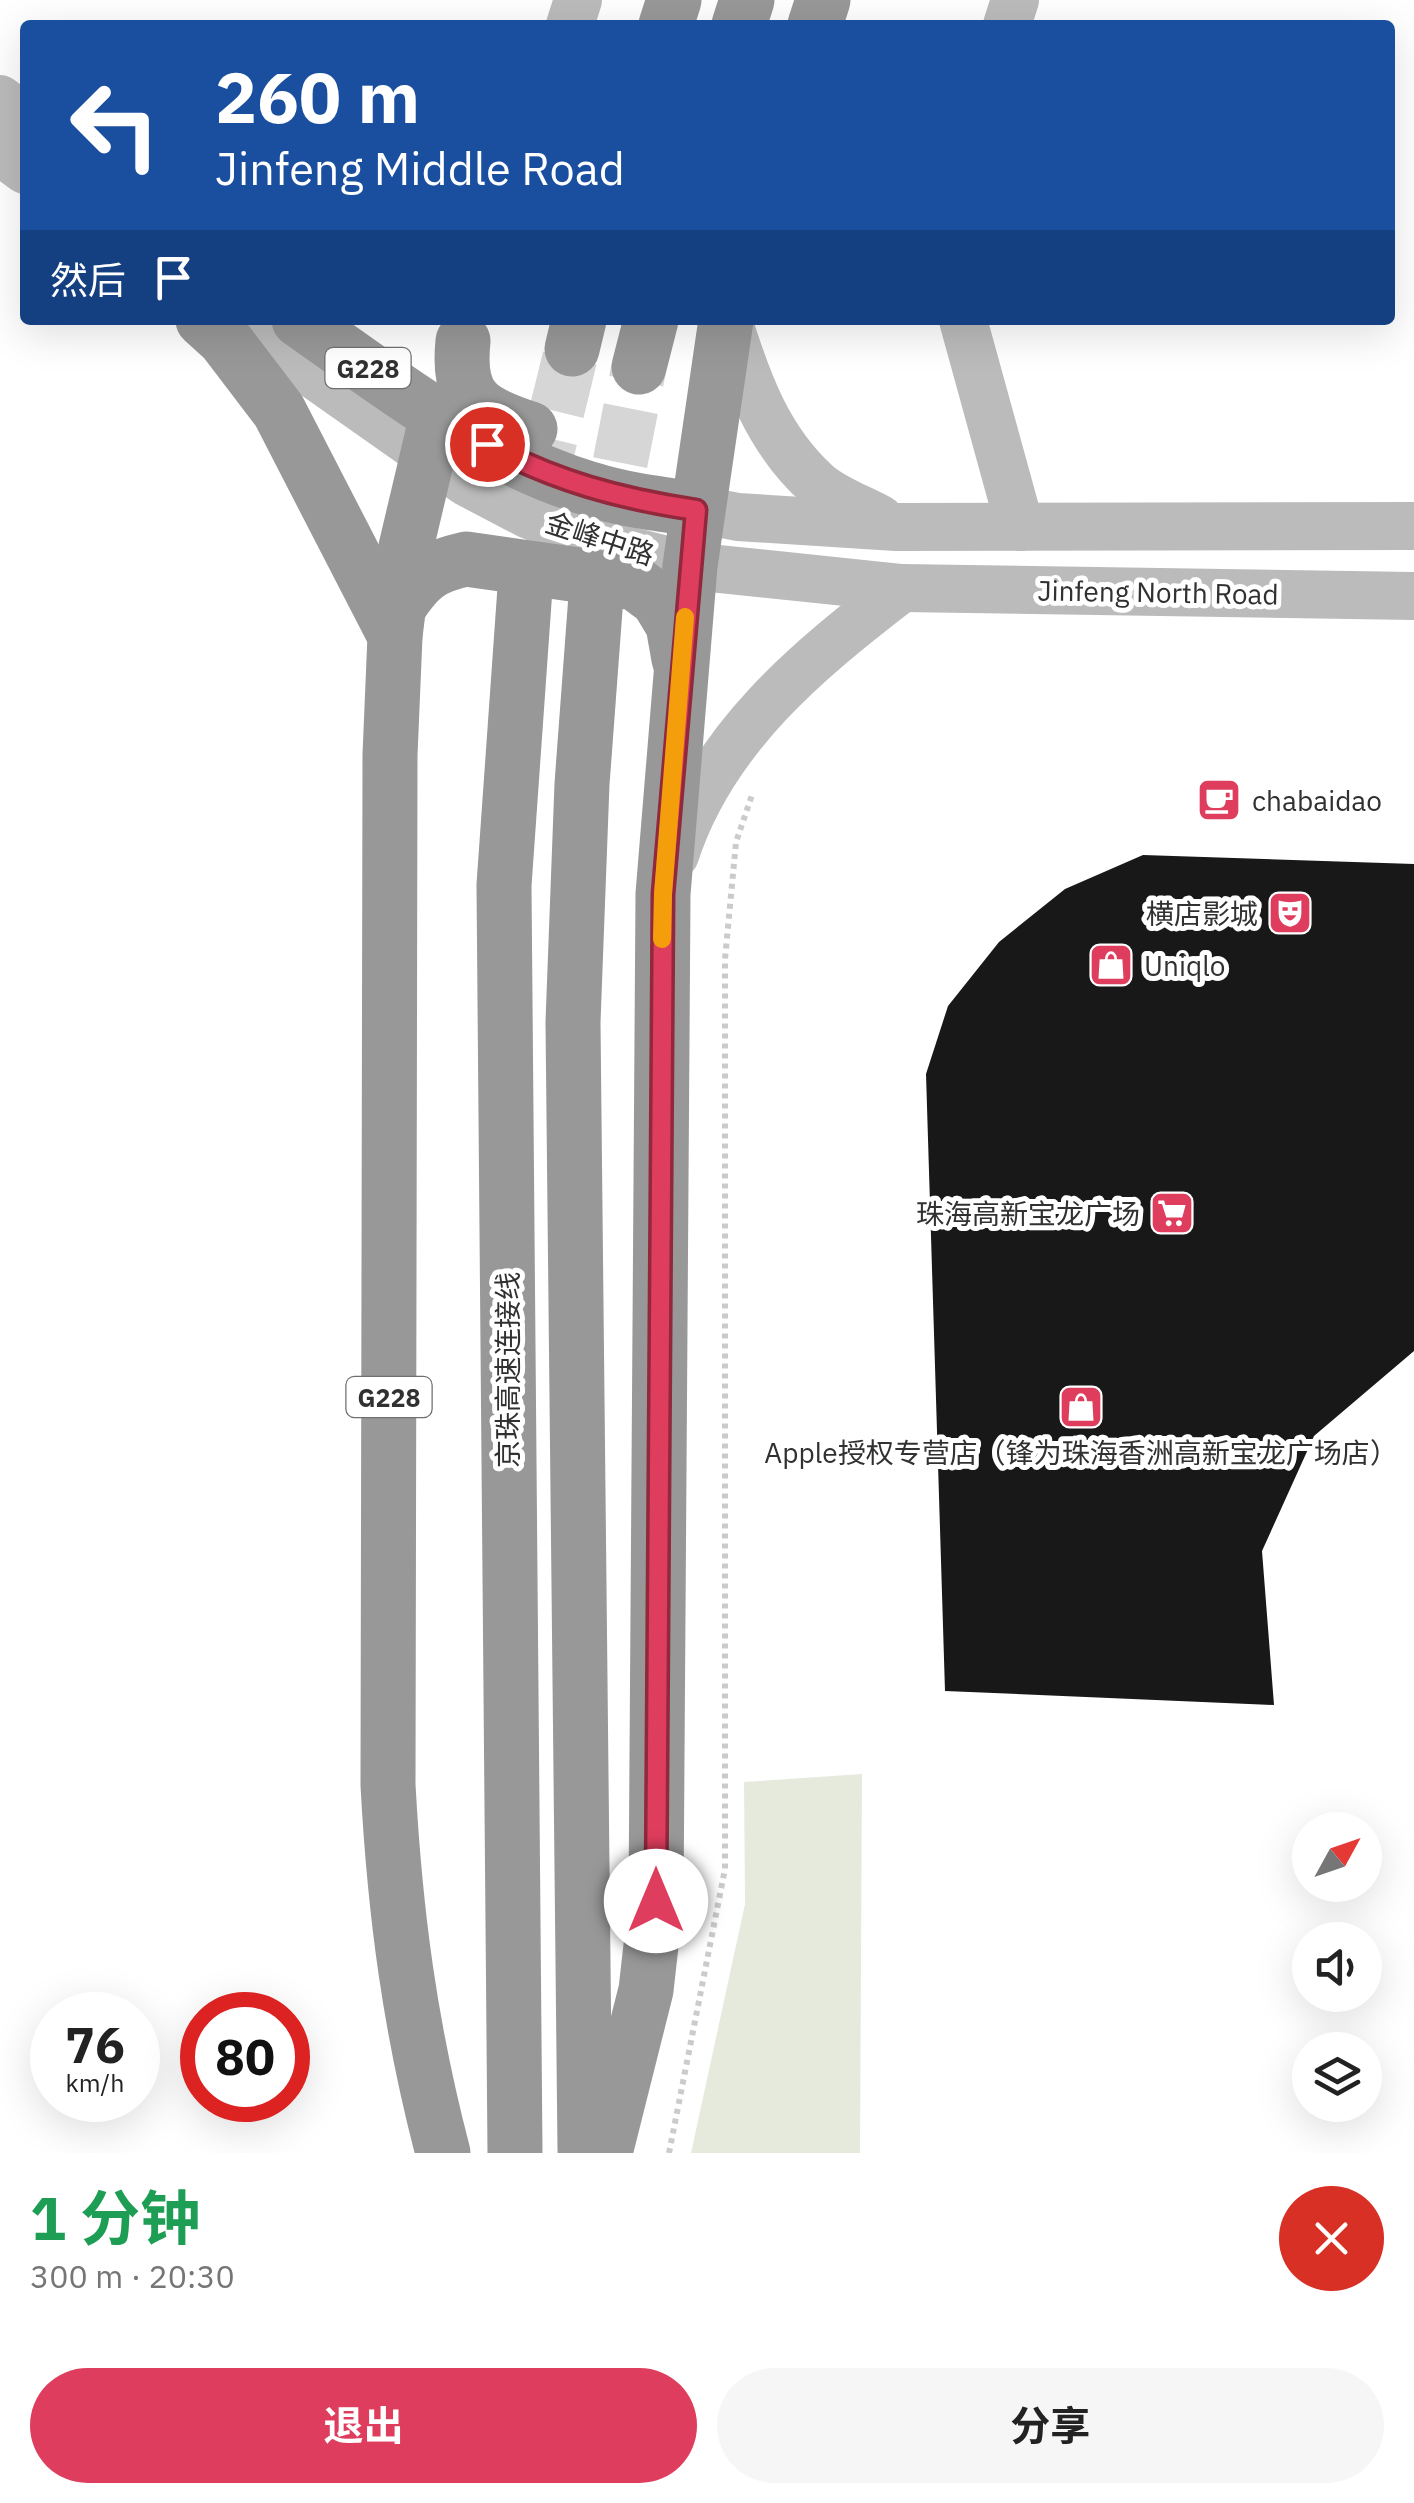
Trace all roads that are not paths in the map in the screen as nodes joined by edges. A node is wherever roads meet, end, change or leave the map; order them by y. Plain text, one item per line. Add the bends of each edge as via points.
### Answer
1 (0, 99) edge
2 (20, 114) edge
3 (208, 325) edge
4 (245, 325) edge
5 (305, 325) edge
6 (725, 325) edge
7 (728, 325) edge
8 (964, 325) edge
9 (467, 330) edge
10 (432, 435) junction
11 (707, 438) junction
12 (696, 510) junction
13 (1414, 526) edge
14 (896, 527) junction
15 (1020, 527) junction
16 (690, 566) junction
17 (525, 588) dead end
18 (902, 588) junction
19 (596, 596) tunnel mouth
20 (1414, 596) edge
21 (397, 622) junction
22 (680, 667) junction
23 (663, 894) junction
24 (443, 2153) edge
25 (515, 2153) edge
26 (585, 2153) edge
27 (604, 2153) edge

1 - 2 main road
3 - 21 highway via 279,411
4 - 10 main road, 金峰中路
5 - 10 highway, G228
6 - 11 highway
7 - 14 main road via 770,430 819,486
8 - 15 main road
9 - 10 main road
9 - 11 highway via 460,369 471,396 491,416 653,470 687,456
10 - 12 highway, G228 via 589,489
10 - 16 main road, 金峰中路 via 466,482 529,515 603,544
10 - 21 highway
11 - 12 highway
12 - 14 main road
12 - 16 highway
13 - 15 main road
14 - 15 main road
16 - 18 main road, 金峰中路
16 - 22 highway
17 - 25 highway, 京珠高速连接线 via 504,885
18 - 20 main road, Jinfeng North Road
18 - 23 main road via 805,665 725,757 700,792
19 - 26 highway via 573,1022
21 - 22 highway via 420,578 466,558 635,583 658,600 673,625
21 - 24 highway, G228 via 390,755 388,1784 405,1982
22 - 23 highway
23 - 27 highway via 656,1901 646,1990

